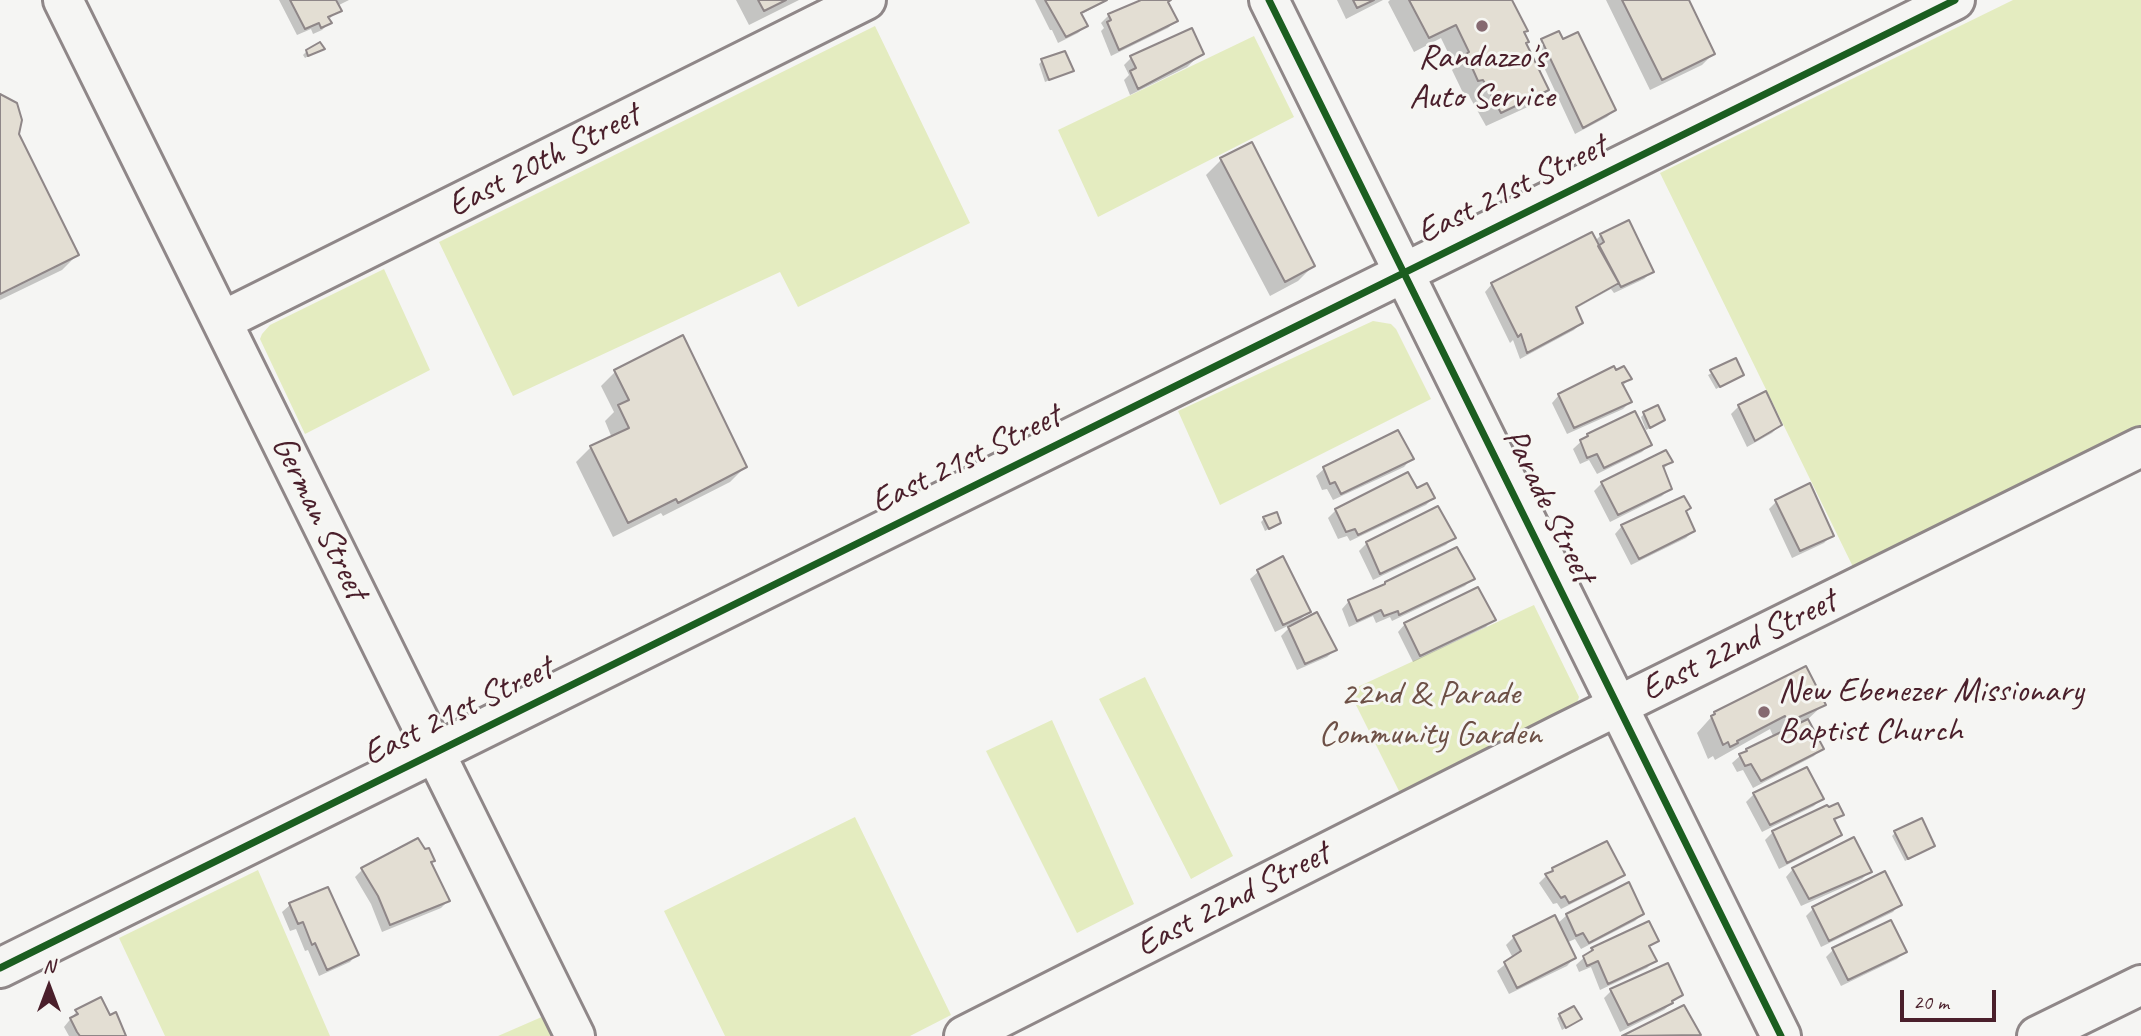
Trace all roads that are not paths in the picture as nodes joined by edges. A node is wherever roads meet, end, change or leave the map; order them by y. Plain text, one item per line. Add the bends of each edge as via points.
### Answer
1 (63, 0) edge
2 (866, 0) edge
3 (1269, 0) edge
4 (1955, 0) edge
5 (1404, 273) junction
6 (222, 321) junction
7 (2141, 447) edge
8 (1618, 706) junction
9 (435, 752) junction
10 (0, 968) edge
11 (2141, 985) edge
12 (575, 1036) edge
13 (964, 1036) edge
14 (1781, 1036) edge
15 (2037, 1036) edge

1 - 6 street, German Street
2 - 6 street, East 20th Street
3 - 5 street, Parade Street
4 - 5 street, East 21st Street
5 - 8 street, Parade Street
5 - 9 street, East 21st Street
6 - 9 street, German Street
7 - 8 street, East 22nd Street
8 - 13 street, East 22nd Street
8 - 14 street, Parade Street
9 - 10 street, East 21st Street
9 - 12 street, German Street
11 - 15 street

